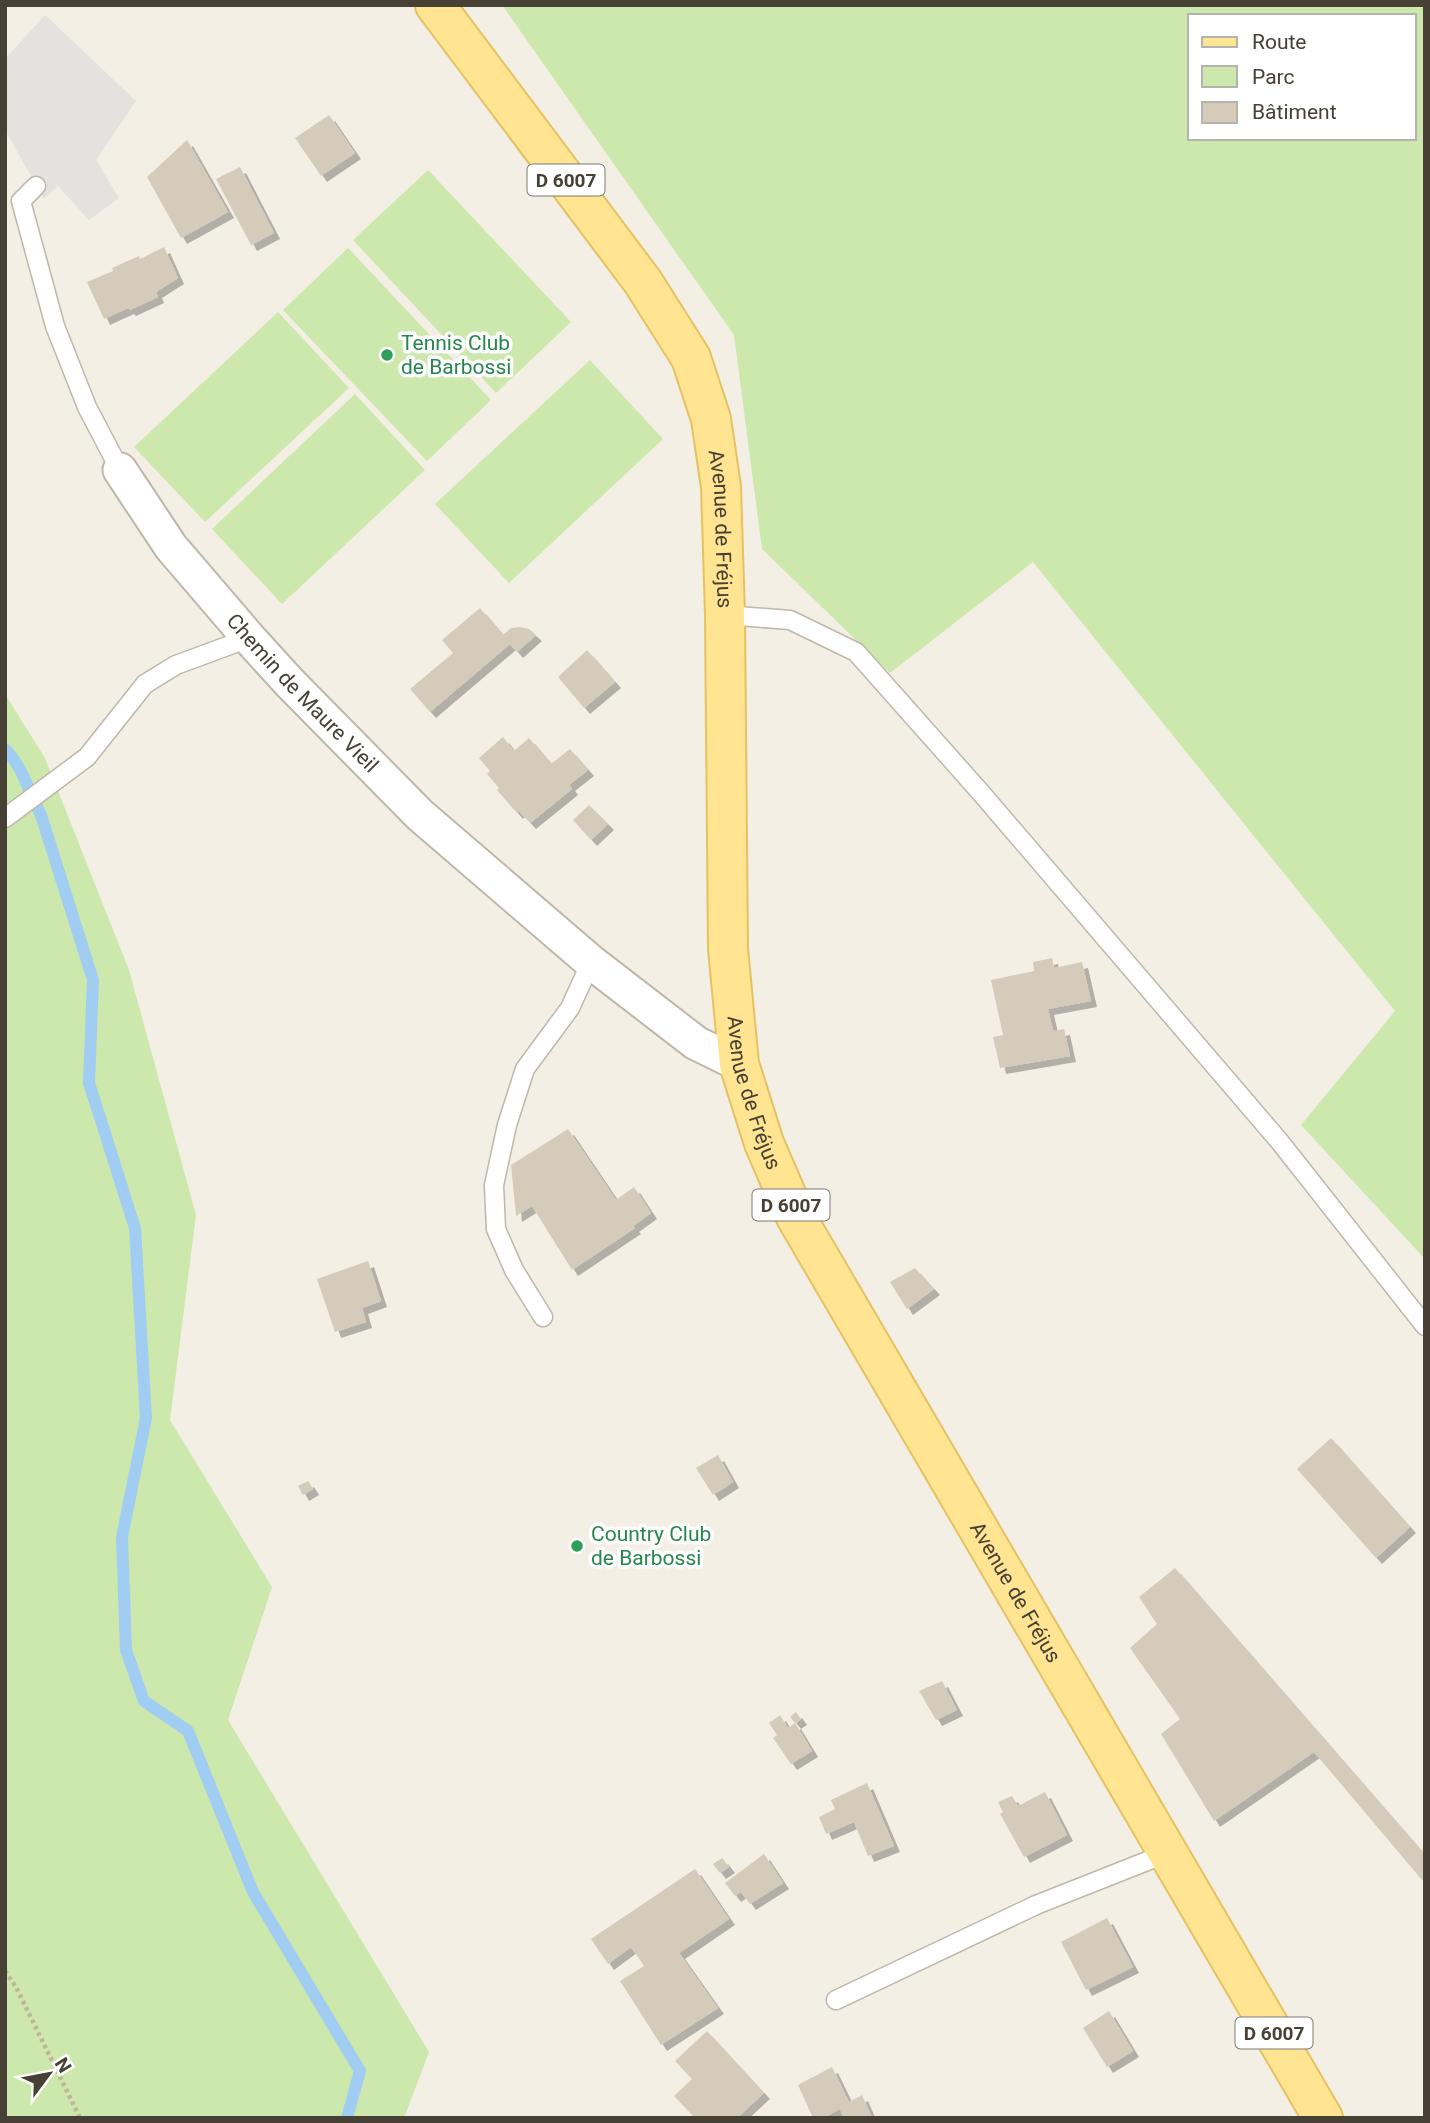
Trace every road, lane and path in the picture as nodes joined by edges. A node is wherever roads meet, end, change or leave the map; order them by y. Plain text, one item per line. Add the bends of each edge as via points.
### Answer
1 (435, 5) edge
2 (36, 186) dead end
3 (120, 470) joint
4 (725, 615) junction
5 (249, 638) junction
6 (5, 818) edge
7 (591, 962) junction
8 (739, 1064) junction
9 (542, 1317) dead end
10 (1425, 1326) edge
11 (1170, 1852) junction
12 (5, 1971) edge
13 (836, 2000) dead end
14 (80, 2118) edge
15 (1323, 2118) edge

1 - 4 main road, Avenue de Fréjus / D 6007 via 643,282 691,358 710,419 721,487
2 - 3 lane, Chemin de Maure Vieil via 21,201 55,326 87,407
3 - 5 street, Chemin de Maure Vieil via 171,547
4 - 8 main road, Avenue de Fréjus / D 6007 via 728,949
4 - 10 lane via 790,620 856,652 1280,1142
5 - 6 lane via 176,665 145,684 87,757
5 - 7 street, Chemin de Maure Vieil via 421,815
7 - 8 street, Chemin de Maure Vieil via 696,1043
7 - 9 lane via 570,1008 525,1069 495,1185 496,1229
8 - 11 main road, Avenue de Fréjus / D 6007 via 764,1143 796,1217
11 - 13 lane via 1036,1905
11 - 15 main road, Avenue de Fréjus / D 6007
12 - 14 path

